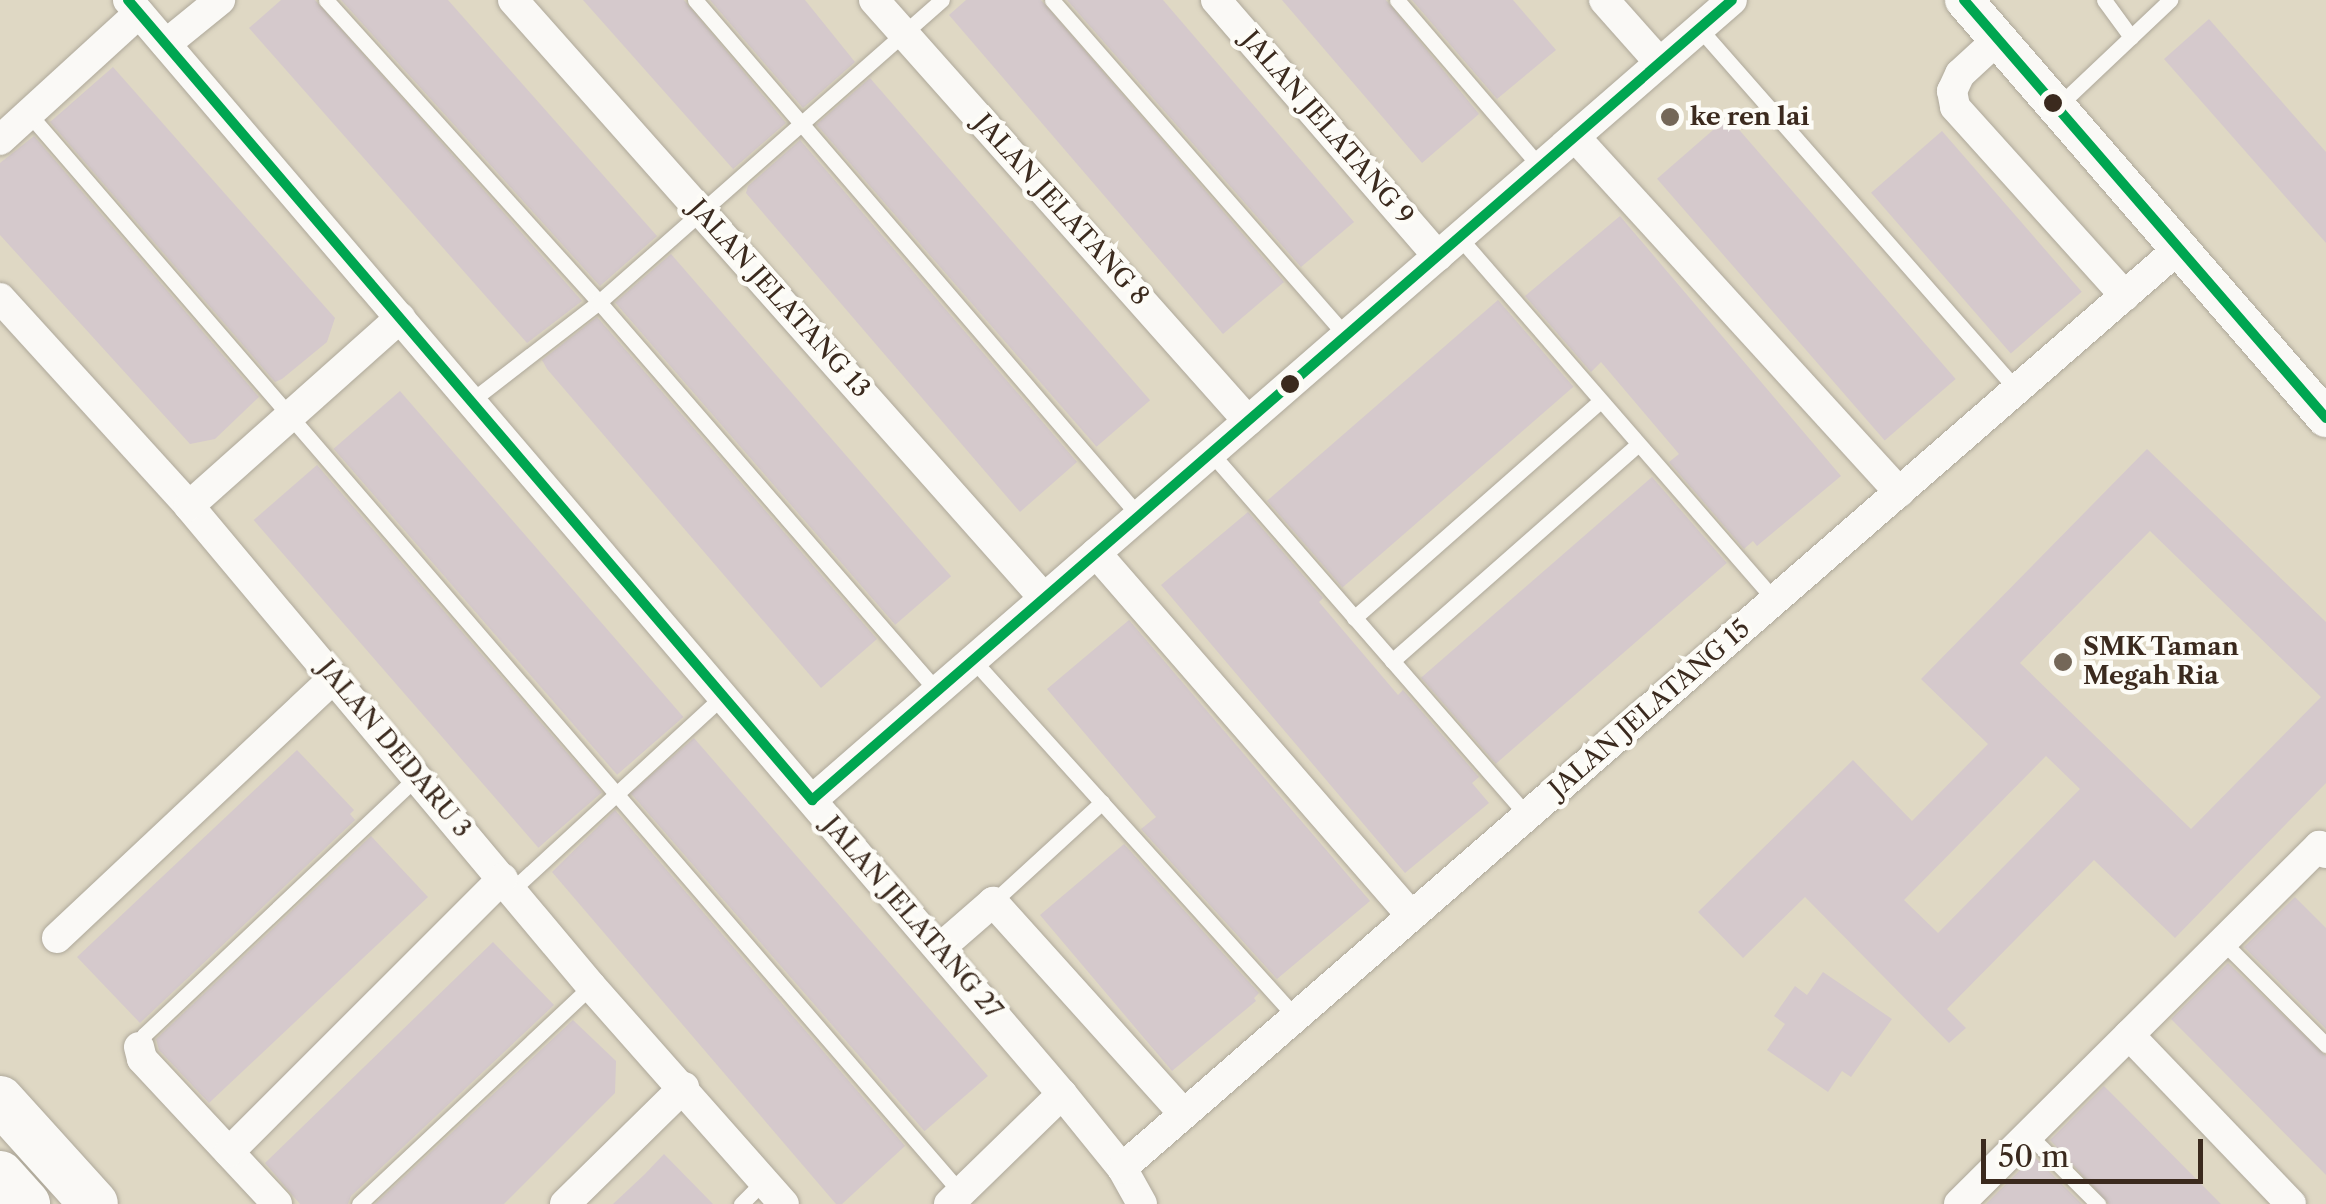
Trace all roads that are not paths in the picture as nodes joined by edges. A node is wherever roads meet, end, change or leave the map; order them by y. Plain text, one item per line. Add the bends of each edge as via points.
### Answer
1 (220, 0) edge
2 (326, 0) edge
3 (514, 0) edge
4 (694, 0) edge
5 (874, 0) edge
6 (942, 0) edge
7 (1052, 0) edge
8 (1216, 0) edge
9 (1397, 0) edge
10 (1604, 0) edge
11 (1732, 0) edge
12 (1964, 0) edge
13 (2104, 0) edge
14 (2170, 0) edge
15 (134, 6) edge
16 (1699, 28) junction
17 (904, 34) junction
18 (2131, 37) junction
19 (1997, 40) junction
20 (166, 44) junction
21 (1660, 62) junction
22 (2057, 107) junction
23 (30, 114) junction
24 (802, 123) junction
25 (1575, 136) junction
26 (0, 140) edge
27 (1540, 167) junction
28 (702, 212) junction
29 (1448, 247) junction
30 (2178, 249) junction
31 (2126, 296) junction
32 (0, 298) edge
33 (599, 302) junction
34 (400, 318) junction
35 (1346, 336) junction
36 (2016, 390) junction
37 (471, 401) junction
38 (1599, 402) junction
39 (2326, 418) edge
40 (290, 420) junction
41 (1248, 421) junction
42 (1637, 445) junction
43 (1211, 453) junction
44 (1899, 492) junction
45 (189, 506) junction
46 (1139, 516) junction
47 (1096, 553) junction
48 (1044, 598) junction
49 (1774, 600) junction
50 (1354, 618) junction
51 (972, 660) junction
52 (1392, 661) junction
53 (334, 678) junction
54 (937, 691) junction
55 (723, 696) junction
56 (417, 777) junction
57 (618, 796) junction
58 (812, 800) junction
59 (1102, 802) junction
60 (1528, 816) junction
61 (2324, 846) edge
62 (508, 884) junction
63 (992, 902) junction
64 (1412, 916) junction
65 (57, 938) dead end
66 (2223, 942) junction
67 (939, 949) junction
68 (592, 986) junction
69 (1296, 1016) junction
70 (2130, 1035) junction
71 (2326, 1045) edge
72 (139, 1048) joint
73 (684, 1086) junction
74 (1062, 1094) junction
75 (0, 1100) edge
76 (1184, 1114) junction
77 (2028, 1135) junction
78 (229, 1152) junction
79 (1122, 1168) junction
80 (0, 1175) edge
81 (774, 1193) edge
82 (955, 1198) edge
83 (26, 1204) edge
84 (94, 1204) edge
85 (277, 1204) edge
86 (359, 1204) edge
87 (565, 1204) edge
88 (741, 1204) edge
89 (1142, 1204) edge
90 (1959, 1204) edge
91 (2098, 1204) edge
92 (2291, 1204) edge

1 - 20 street
2 - 33 lane
3 - 28 street, JALAN JELATANG 13
4 - 24 lane
5 - 17 street, JALAN JELATANG 8
6 - 17 lane
7 - 35 lane
8 - 29 street, JALAN JELATANG 9
9 - 27 lane
10 - 21 street
11 - 16 street
12 - 19 street
13 - 18 lane
14 - 18 lane
15 - 20 street, JALAN JELATANG 27
15 - 23 street
16 - 21 street
16 - 36 lane
17 - 24 lane
17 - 41 street, JALAN JELATANG 8
18 - 22 lane
19 - 22 street
19 - 31 street via 1960,74 1952,92 1955,106
20 - 34 street, JALAN JELATANG 27
21 - 25 street
22 - 30 street
23 - 26 street
23 - 40 lane
24 - 28 lane
24 - 46 lane
25 - 27 street
25 - 44 street
27 - 29 street
28 - 33 lane
28 - 48 street, JALAN JELATANG 13
29 - 35 street
29 - 38 lane
30 - 31 street, JALAN JELATANG 15
30 - 39 street
31 - 36 street, JALAN JELATANG 15
32 - 45 street, JALAN DEDARU 3
33 - 37 lane
33 - 54 lane
34 - 37 street, JALAN JELATANG 27
34 - 40 street
35 - 41 street
36 - 44 street, JALAN JELATANG 15
37 - 55 street, JALAN JELATANG 27
38 - 42 lane
38 - 50 lane
40 - 45 street
40 - 57 lane
41 - 43 street
42 - 49 lane
42 - 52 lane
43 - 46 street
43 - 50 lane
44 - 49 street, JALAN JELATANG 15
45 - 53 street, JALAN DEDARU 3
46 - 47 street
47 - 48 street
47 - 64 street
48 - 51 street
49 - 60 street, JALAN JELATANG 15
50 - 52 lane
51 - 54 street
51 - 59 lane
52 - 60 lane
53 - 56 street, JALAN DEDARU 3
53 - 65 street
54 - 58 street
55 - 57 lane
55 - 58 street, JALAN JELATANG 27
56 - 62 street, JALAN DEDARU 3
56 - 72 lane via 144,1036
57 - 62 lane
57 - 82 lane
58 - 67 street, JALAN JELATANG 27
59 - 63 lane
59 - 69 lane
60 - 64 street, JALAN JELATANG 15
61 - 66 street
62 - 68 street, JALAN DEDARU 3
62 - 78 street
63 - 67 street
63 - 76 street
64 - 69 street, JALAN JELATANG 15
66 - 70 street
66 - 71 lane
67 - 74 street, JALAN JELATANG 27
68 - 73 street, JALAN DEDARU 3
68 - 86 lane
69 - 76 street, JALAN JELATANG 15
70 - 77 street
70 - 92 street
72 - 78 street
73 - 81 street, JALAN DEDARU 3
73 - 87 street
74 - 79 street, JALAN JELATANG 27
74 - 82 street
75 - 84 highway
76 - 79 street, JALAN JELATANG 15
77 - 90 street
77 - 91 lane
78 - 85 street
79 - 89 street, JALAN JELATANG 27
80 - 83 highway
81 - 88 lane

